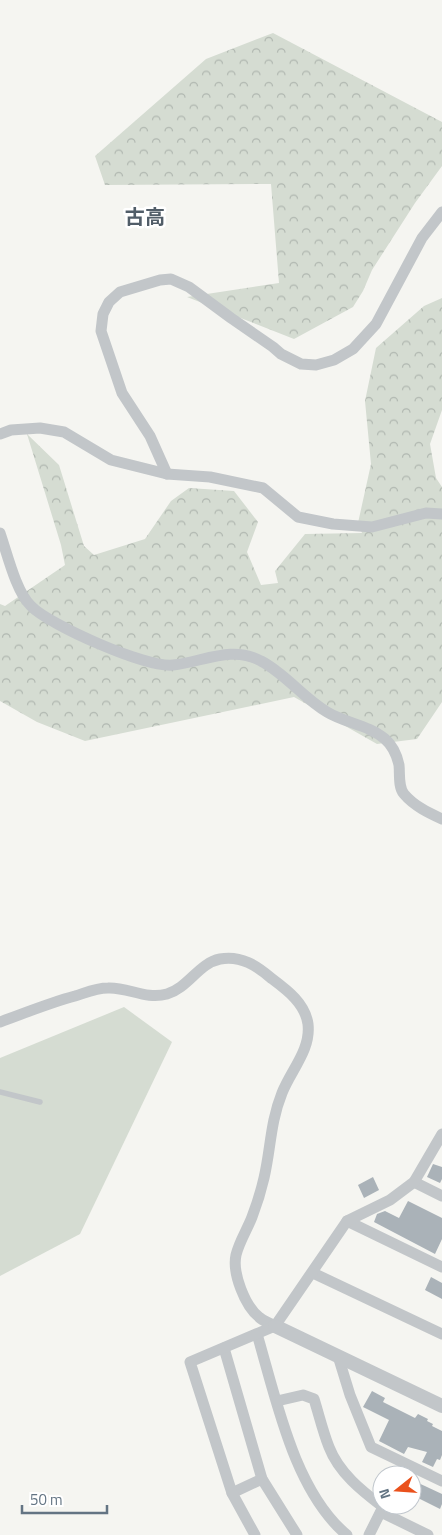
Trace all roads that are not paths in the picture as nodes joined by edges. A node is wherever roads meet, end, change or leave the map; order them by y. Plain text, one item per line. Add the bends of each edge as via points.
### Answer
1 (442, 212) edge
2 (0, 434) edge
3 (167, 474) junction
4 (442, 514) edge
5 (0, 534) edge
6 (442, 819) edge
7 (0, 1022) edge
8 (0, 1092) edge
9 (40, 1102) dead end
10 (442, 1134) edge
11 (414, 1182) junction
12 (442, 1196) edge
13 (347, 1221) junction
14 (442, 1267) edge
15 (313, 1273) junction
16 (275, 1326) junction
17 (257, 1334) junction
18 (442, 1334) edge
19 (224, 1348) junction
20 (338, 1356) junction
21 (277, 1401) junction
22 (442, 1406) edge
23 (405, 1464) joint
24 (262, 1479) junction
25 (442, 1481) edge
26 (232, 1493) junction
27 (372, 1499) edge
28 (379, 1515) edge
29 (395, 1515) edge
30 (255, 1535) edge
31 (297, 1535) edge
32 (347, 1535) edge
33 (369, 1535) edge
34 (428, 1535) edge

1 - 3 street via 422,238 376,324 353,349 334,360 316,365 301,364 281,354 189,287 171,279 120,292 109,302 102,314 101,332 122,393 150,436
2 - 3 street via 40,428 64,432 111,460
3 - 4 street via 210,477 263,488 298,517 333,524 372,526 426,513
5 - 6 street via 22,594 31,607 58,625 148,663 171,666 238,653 259,660 325,711 385,738 399,766 403,793 420,808
7 - 16 street via 106,988 139,994 168,994 209,963 228,958 240,959 259,968 300,1003 307,1018 306,1045 277,1105 264,1177 252,1218 235,1258 244,1297 258,1317
8 - 9 lane
10 - 11 street
11 - 12 street
11 - 13 street via 390,1200
13 - 14 street
13 - 15 street
15 - 16 street
15 - 18 street
16 - 17 street
16 - 20 street
17 - 19 street
17 - 21 street
19 - 24 street
19 - 26 street via 190,1362
20 - 22 street
20 - 23 street via 371,1448
21 - 27 street via 303,1396 314,1399 330,1449 346,1474
21 - 32 street via 308,1486 334,1524
23 - 25 street
24 - 26 street
24 - 31 street
26 - 30 street
28 - 33 street
29 - 34 street

